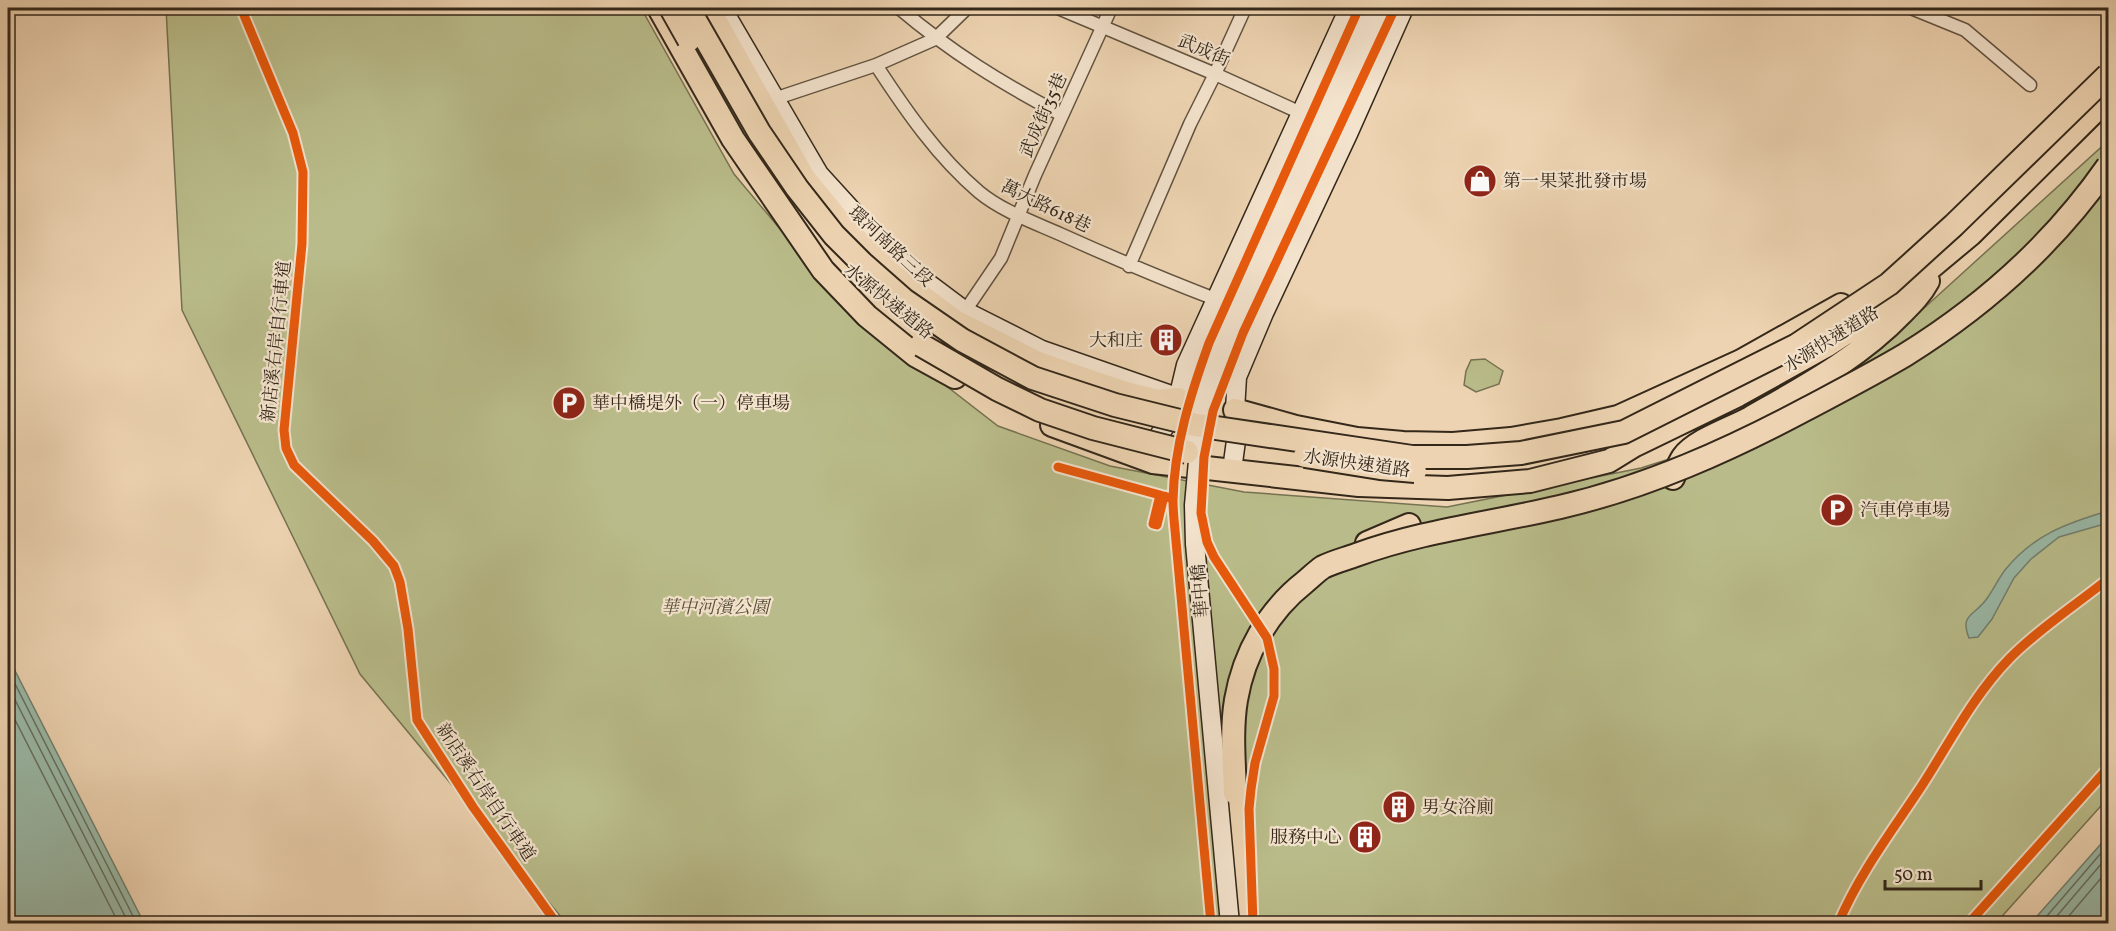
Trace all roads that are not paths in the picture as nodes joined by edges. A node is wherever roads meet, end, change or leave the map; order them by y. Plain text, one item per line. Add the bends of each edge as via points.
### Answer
1 (659, 8) edge
2 (671, 8) edge
3 (688, 8) edge
4 (708, 8) edge
5 (722, 8) edge
6 (899, 8) edge
7 (967, 8) edge
8 (1058, 8) edge
9 (1111, 8) edge
10 (1245, 8) edge
11 (1349, 8) edge
12 (1370, 8) edge
13 (1383, 8) edge
14 (1404, 8) edge
15 (1911, 8) edge
16 (1102, 27) junction
17 (935, 39) junction
18 (876, 65) junction
19 (1215, 74) junction
20 (2109, 75) edge
21 (2030, 85) dead end
22 (774, 99) junction
23 (2109, 99) edge
24 (1301, 113) junction
25 (1062, 115) junction
26 (2109, 166) edge
27 (1019, 216) junction
28 (823, 245) junction
29 (1941, 259) junction
30 (1129, 266) junction
31 (1889, 284) junction
32 (1215, 299) junction
33 (965, 311) junction
34 (1186, 365) junction
35 (1237, 377) junction
36 (1178, 399) junction
37 (1235, 410) junction
38 (1635, 445) junction
39 (1187, 452) junction
40 (1153, 462) junction
41 (1232, 470) junction
42 (1673, 478) dead end
43 (1409, 525) dead end
44 (1323, 567) junction
45 (1218, 924) edge
46 (1230, 924) edge
47 (1243, 924) edge

1 - 40 highway via 733,139 787,220 823,270 867,316 915,355 1021,412
2 - 28 highway, 水源快速道路, bridge via 776,184
3 - 31 highway, 水源快速道路, bridge via 759,132 797,188 834,235 904,300 962,340 1033,378 1115,405 1196,425 1412,457 1521,453 1624,432 1797,345
4 - 36 highway via 804,178 846,229 891,273 955,321 1038,363 1122,392 1158,400
5 - 22 main road, 環河南路三段
6 - 17 street
7 - 17 street
8 - 16 street, 武成街
9 - 16 street, 武成街35巷
10 - 19 street
11 - 24 main road
12 - 39 main road, 華中橋, bridge via 1221,331 1197,393
13 - 46 main road, 華中橋, bridge via 1208,399 1199,450 1194,505 1196,544
14 - 35 main road
15 - 21 street via 1965,30
16 - 19 street, 武成街
16 - 25 street, 武成街35巷
17 - 18 street
17 - 25 street via 1011,88
18 - 22 street
18 - 27 street, 萬大路618巷 via 905,110 955,169 981,193
19 - 24 street, 武成街
19 - 30 street
20 - 31 highway, 水源快速道路, bridge
22 - 33 main road, 環河南路三段 via 819,174 853,212 909,269
23 - 29 highway, 水源快速道路
24 - 32 main road
25 - 27 street, 武成街35巷
26 - 44 highway, bridge via 2050,239 1954,321 1905,355 1756,435 1628,489 1417,537
27 - 30 street, 萬大路618巷
27 - 33 street, 武成街35巷 via 1001,258
28 - 38 highway, 水源快速道路, bridge via 888,305 978,364 1055,400 1153,429 1350,464 1420,471 1521,469
28 - 39 highway, bridge via 854,291 921,345 997,389 1040,410 1093,428
29 - 38 highway, 水源快速道路 via 1875,314 1826,346 1738,395
29 - 42 highway via 1922,292 1867,345 1825,376 1699,444 1684,456
30 - 32 street, 萬大路618巷
31 - 37 highway, bridge via 1838,307 1741,361 1618,417 1562,430 1453,444 1403,443 1357,439
32 - 34 main road
33 - 36 main road, 環河南路三段 via 1042,350
34 - 35 main road via 1194,385 1216,391
34 - 36 main road
35 - 37 main road
36 - 37 main road, 環河南路三段
36 - 40 main road via 1158,438
37 - 41 main road via 1238,426
38 - 41 highway via 1609,461 1530,481 1448,488 1359,485
39 - 45 main road, 華中橋 via 1184,512
40 - 41 highway
43 - 44 highway, bridge
44 - 47 highway, bridge via 1277,608 1263,627 1236,698 1234,759

